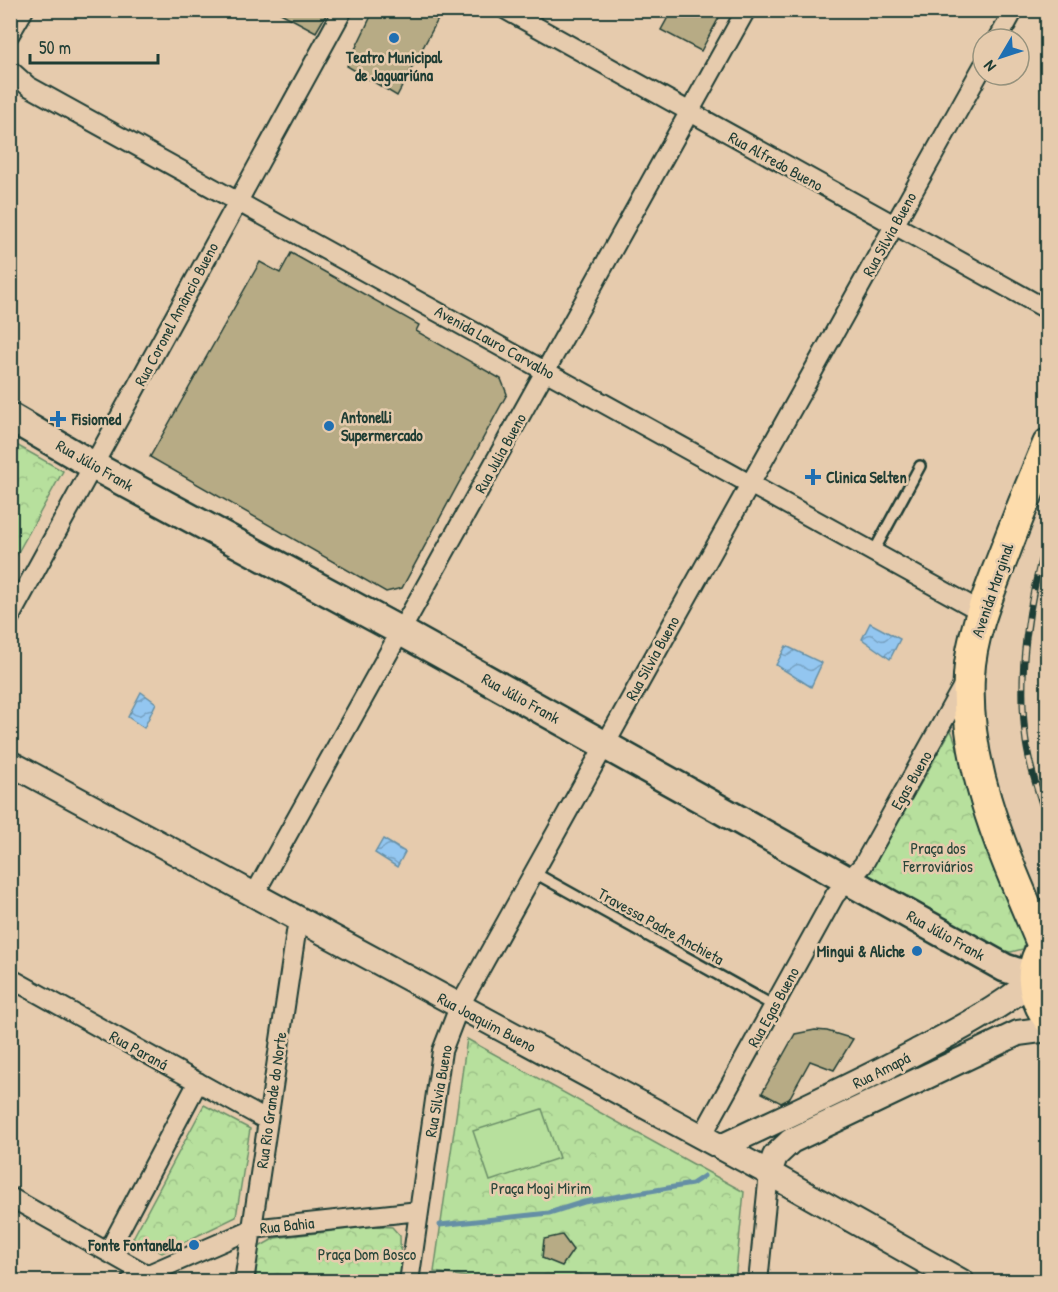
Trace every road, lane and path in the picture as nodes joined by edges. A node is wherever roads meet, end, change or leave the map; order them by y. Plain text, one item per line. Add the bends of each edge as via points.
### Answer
1 (24, 10) edge
2 (343, 10) edge
3 (506, 10) edge
4 (746, 10) edge
5 (1014, 10) edge
6 (1005, 27) edge
7 (10, 34) edge
8 (10, 70) edge
9 (971, 87) edge
10 (689, 113) junction
11 (238, 201) junction
12 (893, 226) junction
13 (1047, 310) edge
14 (546, 370) junction
15 (10, 417) edge
16 (1047, 444) edge
17 (94, 466) junction
18 (920, 466) dead end
19 (749, 484) junction
20 (873, 553) junction
21 (982, 612) junction
22 (10, 617) edge
23 (400, 631) junction
24 (969, 674) junction
25 (604, 744) junction
26 (10, 763) edge
27 (533, 872) junction
28 (848, 880) junction
29 (254, 895) junction
30 (297, 919) junction
31 (1045, 944) edge
32 (10, 978) edge
33 (1033, 978) junction
34 (774, 1006) junction
35 (459, 1007) junction
36 (1047, 1018) edge
37 (1047, 1029) edge
38 (198, 1082) junction
39 (268, 1121) junction
40 (711, 1142) junction
41 (769, 1173) junction
42 (10, 1197) edge
43 (419, 1211) junction
44 (252, 1229) junction
45 (108, 1252) junction
46 (148, 1275) junction
47 (130, 1281) edge
48 (244, 1281) edge
49 (409, 1281) edge
50 (758, 1281) edge
51 (962, 1281) edge

1 - 7 street
2 - 11 street, Rua Coronel Amâncio Bueno
3 - 10 street, Rua Alfredo Bueno
4 - 10 street, Rua Julia Bueno
5 - 6 street
8 - 11 street, Avenida Lauro Carvalho via 28,86
9 - 12 street, Rua Silvia Bueno
10 - 12 street, Rua Alfredo Bueno
10 - 14 street, Rua Julia Bueno
11 - 14 street, Avenida Lauro Carvalho
11 - 17 street, Rua Coronel Amâncio Bueno
12 - 13 street, Rua Alfredo Bueno
12 - 19 street, Rua Silvia Bueno
14 - 19 street, Avenida Lauro Carvalho
14 - 23 street, Rua Julia Bueno
15 - 17 main road, Rua Júlio Frank
16 - 21 main road, Avenida Marginal
17 - 22 street, Rua Coronel Amâncio Bueno
17 - 23 main road, Rua Júlio Frank
18 - 20 lane
19 - 20 street, Avenida Lauro Carvalho
19 - 25 street, Rua Silvia Bueno
20 - 21 street, Avenida Lauro Carvalho
21 - 24 main road, Avenida Marginal
23 - 25 main road, Rua Júlio Frank
23 - 29 street, Rua Julia Bueno
24 - 28 street, Egas Bueno via 862,865
24 - 31 main road, Avenida Marginal via 970,726 979,779 996,834
25 - 27 street, Rua Silvia Bueno
25 - 28 main road, Rua Júlio Frank
26 - 29 street, Rua Joaquim Bueno
27 - 34 lane, Travessa Padre Anchieta
27 - 35 street, Rua Silvia Bueno
28 - 33 main road, Rua Júlio Frank via 1005,968
28 - 34 street, Rua Egas Bueno via 834,895
29 - 30 street, Rua Joaquim Bueno
30 - 35 street, Rua Joaquim Bueno
30 - 39 street, Rua Rio Grande do Norte
31 - 33 main road
32 - 38 street, Rua Paraná
33 - 36 main road via 1035,994
33 - 40 street, Rua Amapá via 983,1017 881,1071
34 - 40 street, Rua Egas Bueno
35 - 40 street, Rua Joaquim Bueno
35 - 43 street, Rua Silvia Bueno via 442,1051
37 - 41 street, Rua Amapá via 1018,1033 791,1141 775,1156
38 - 39 street, Rua Paraná
38 - 45 street
39 - 44 street, Rua Rio Grande do Norte
40 - 41 street, Rua Joaquim Bueno
41 - 50 street
41 - 51 street, Rua Joaquim Bueno
42 - 45 street
43 - 44 street, Rua Bahia
43 - 49 street, Rua Silvia Bueno
44 - 46 street, Rua Bahia
44 - 48 street, Rua Rio Grande do Norte
45 - 46 street
46 - 47 street, Rua Bahia

